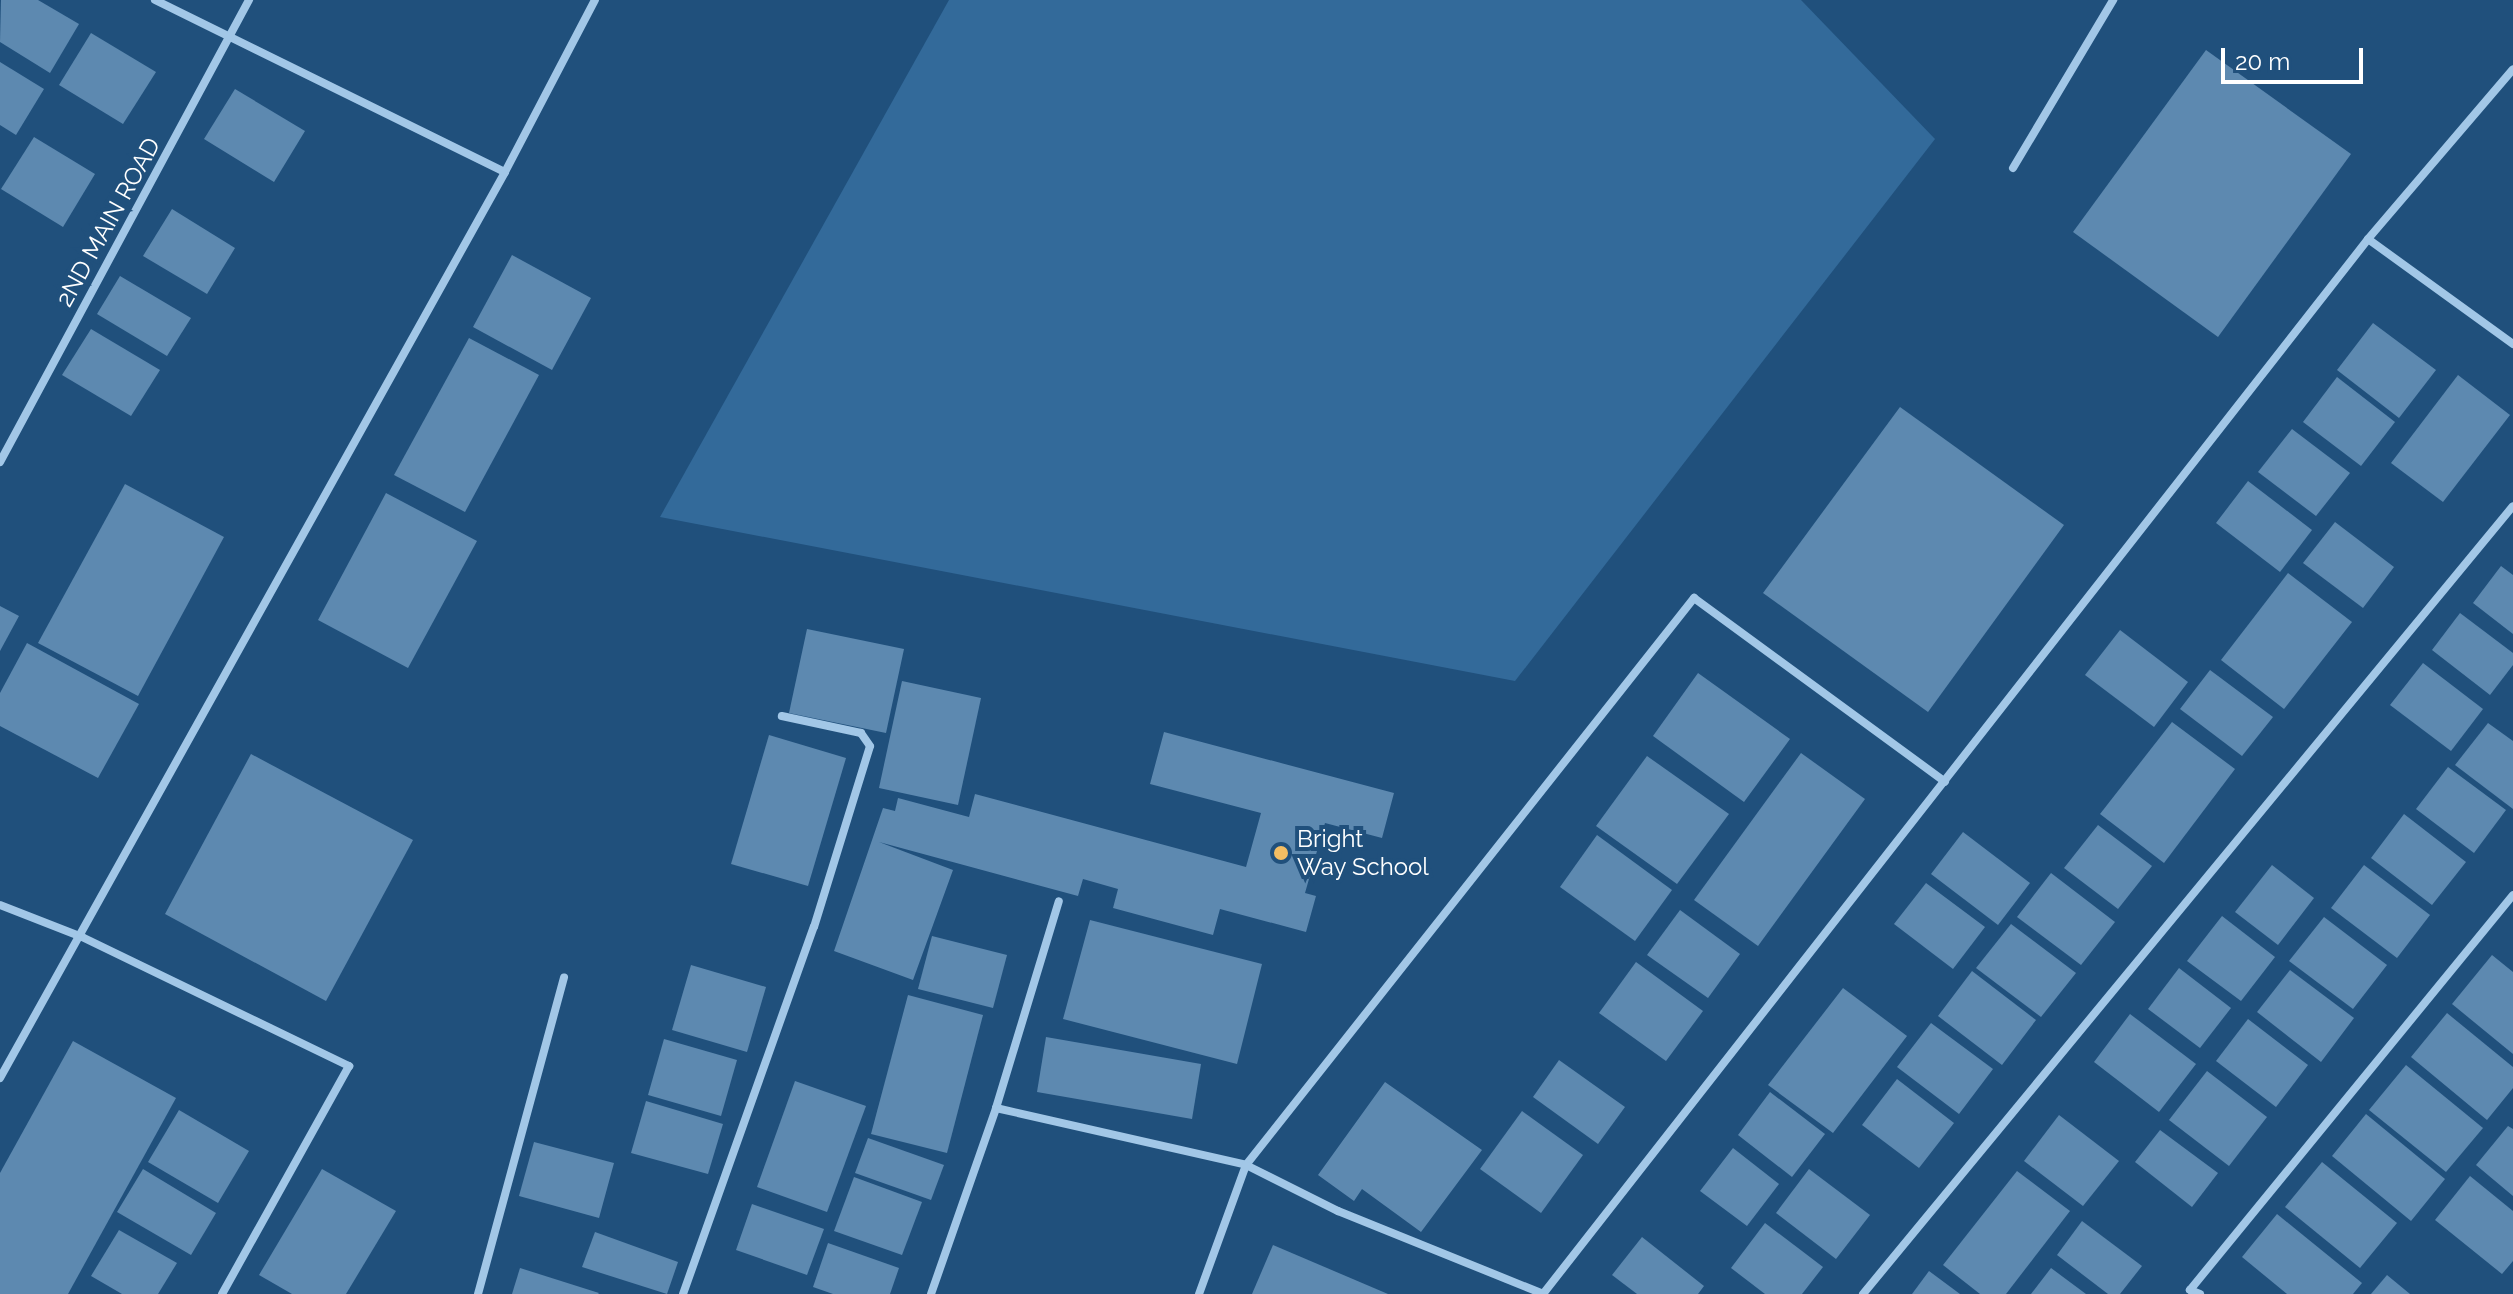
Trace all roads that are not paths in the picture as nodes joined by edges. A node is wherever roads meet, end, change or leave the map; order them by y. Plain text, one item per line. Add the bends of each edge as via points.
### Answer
1 (155, 0) edge
2 (249, 0) edge
3 (595, 0) edge
4 (2113, 0) edge
5 (232, 38) junction
6 (2513, 69) edge
7 (2013, 168) dead end
8 (505, 172) junction
9 (2368, 239) junction
10 (2513, 344) edge
11 (0, 462) edge
12 (2513, 506) edge
13 (782, 716) dead end
14 (1945, 782) junction
15 (2513, 895) edge
16 (1059, 901) dead end
17 (0, 905) edge
18 (82, 937) junction
19 (564, 977) dead end
20 (0, 1078) edge
21 (996, 1108) junction
22 (1246, 1165) junction
23 (2192, 1293) edge
24 (222, 1294) edge
25 (478, 1294) edge
26 (683, 1294) edge
27 (931, 1294) edge
28 (1199, 1294) edge
29 (1543, 1294) edge
30 (1863, 1294) edge

1 - 5 street
2 - 5 street, 2ND MAIN ROAD
3 - 8 street
4 - 7 street
5 - 8 street
5 - 11 street, 2ND MAIN ROAD
6 - 9 street
8 - 18 street
9 - 10 street
9 - 14 street
12 - 30 street
13 - 26 street via 861,733 870,746 814,927
14 - 22 street via 1694,598
14 - 29 street
15 - 23 street
16 - 21 street
17 - 18 street
18 - 20 street
18 - 24 street via 349,1066
19 - 25 street
21 - 22 street
21 - 27 street
22 - 28 street
22 - 29 street via 1338,1211

